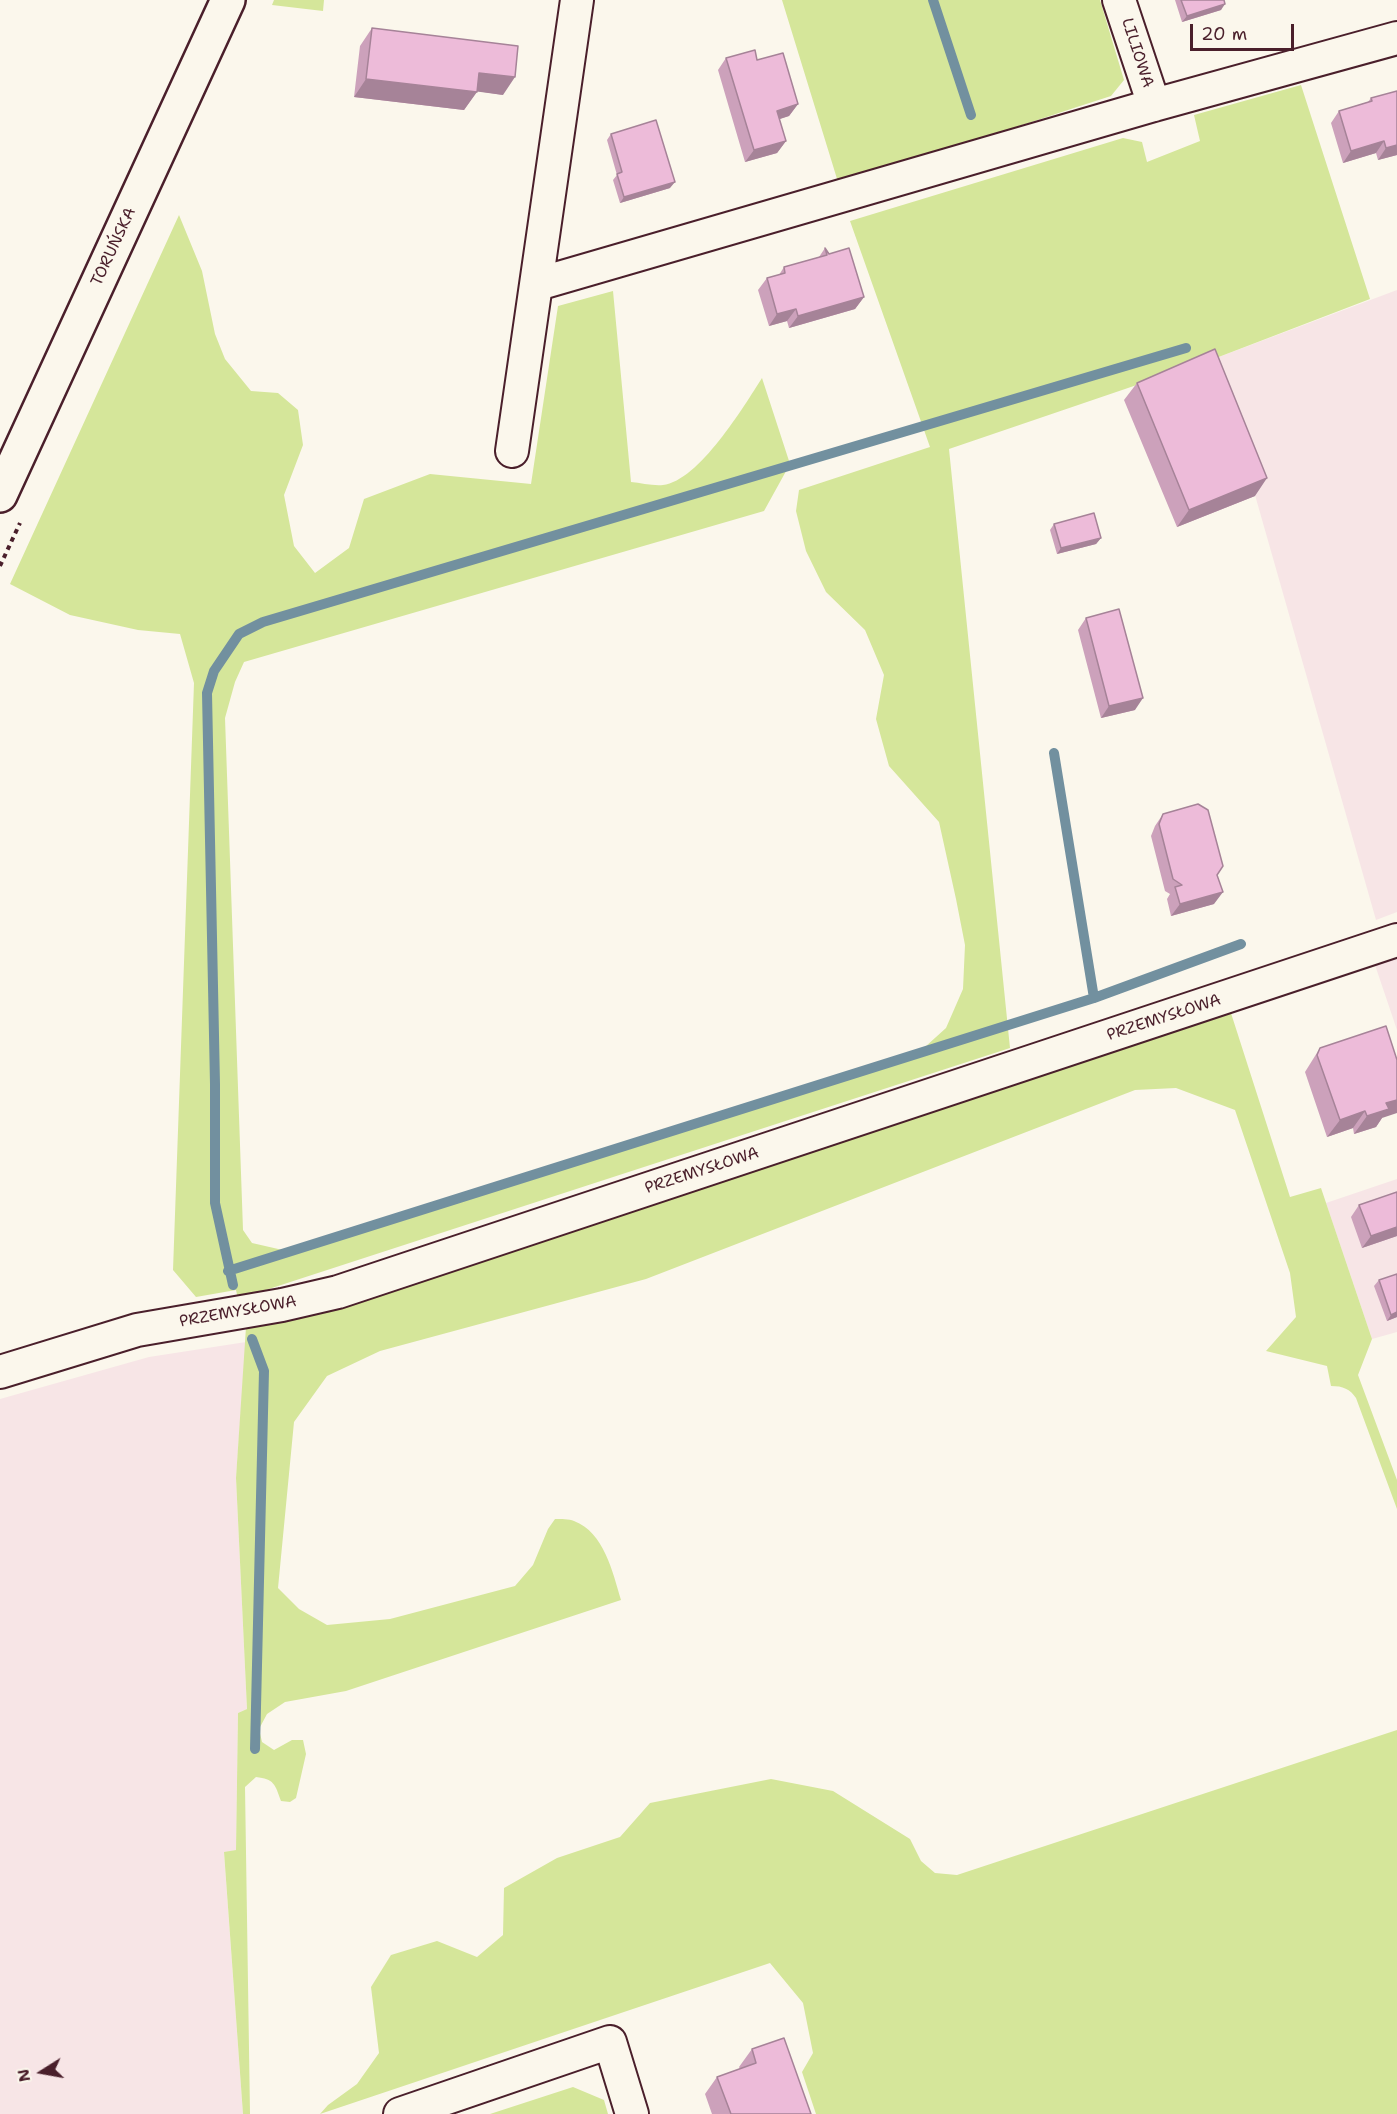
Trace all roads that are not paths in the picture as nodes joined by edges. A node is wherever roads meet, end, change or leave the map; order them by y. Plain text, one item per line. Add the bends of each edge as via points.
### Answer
1 (228, 0) edge
2 (577, 0) edge
3 (1119, 0) edge
4 (1397, 38) edge
5 (1154, 105) junction
6 (538, 284) junction
7 (512, 451) dead end
8 (0, 495) edge
9 (1397, 940) edge
10 (0, 1372) edge
11 (400, 2114) edge
12 (632, 2114) edge

1 - 8 main road, TORUŃSKA
2 - 6 street
3 - 5 street, LILIOWA
4 - 5 street
5 - 6 street
6 - 7 street
9 - 10 street, PRZEMYSŁOWA via 338,1292 137,1330
11 - 12 street via 610,2042

